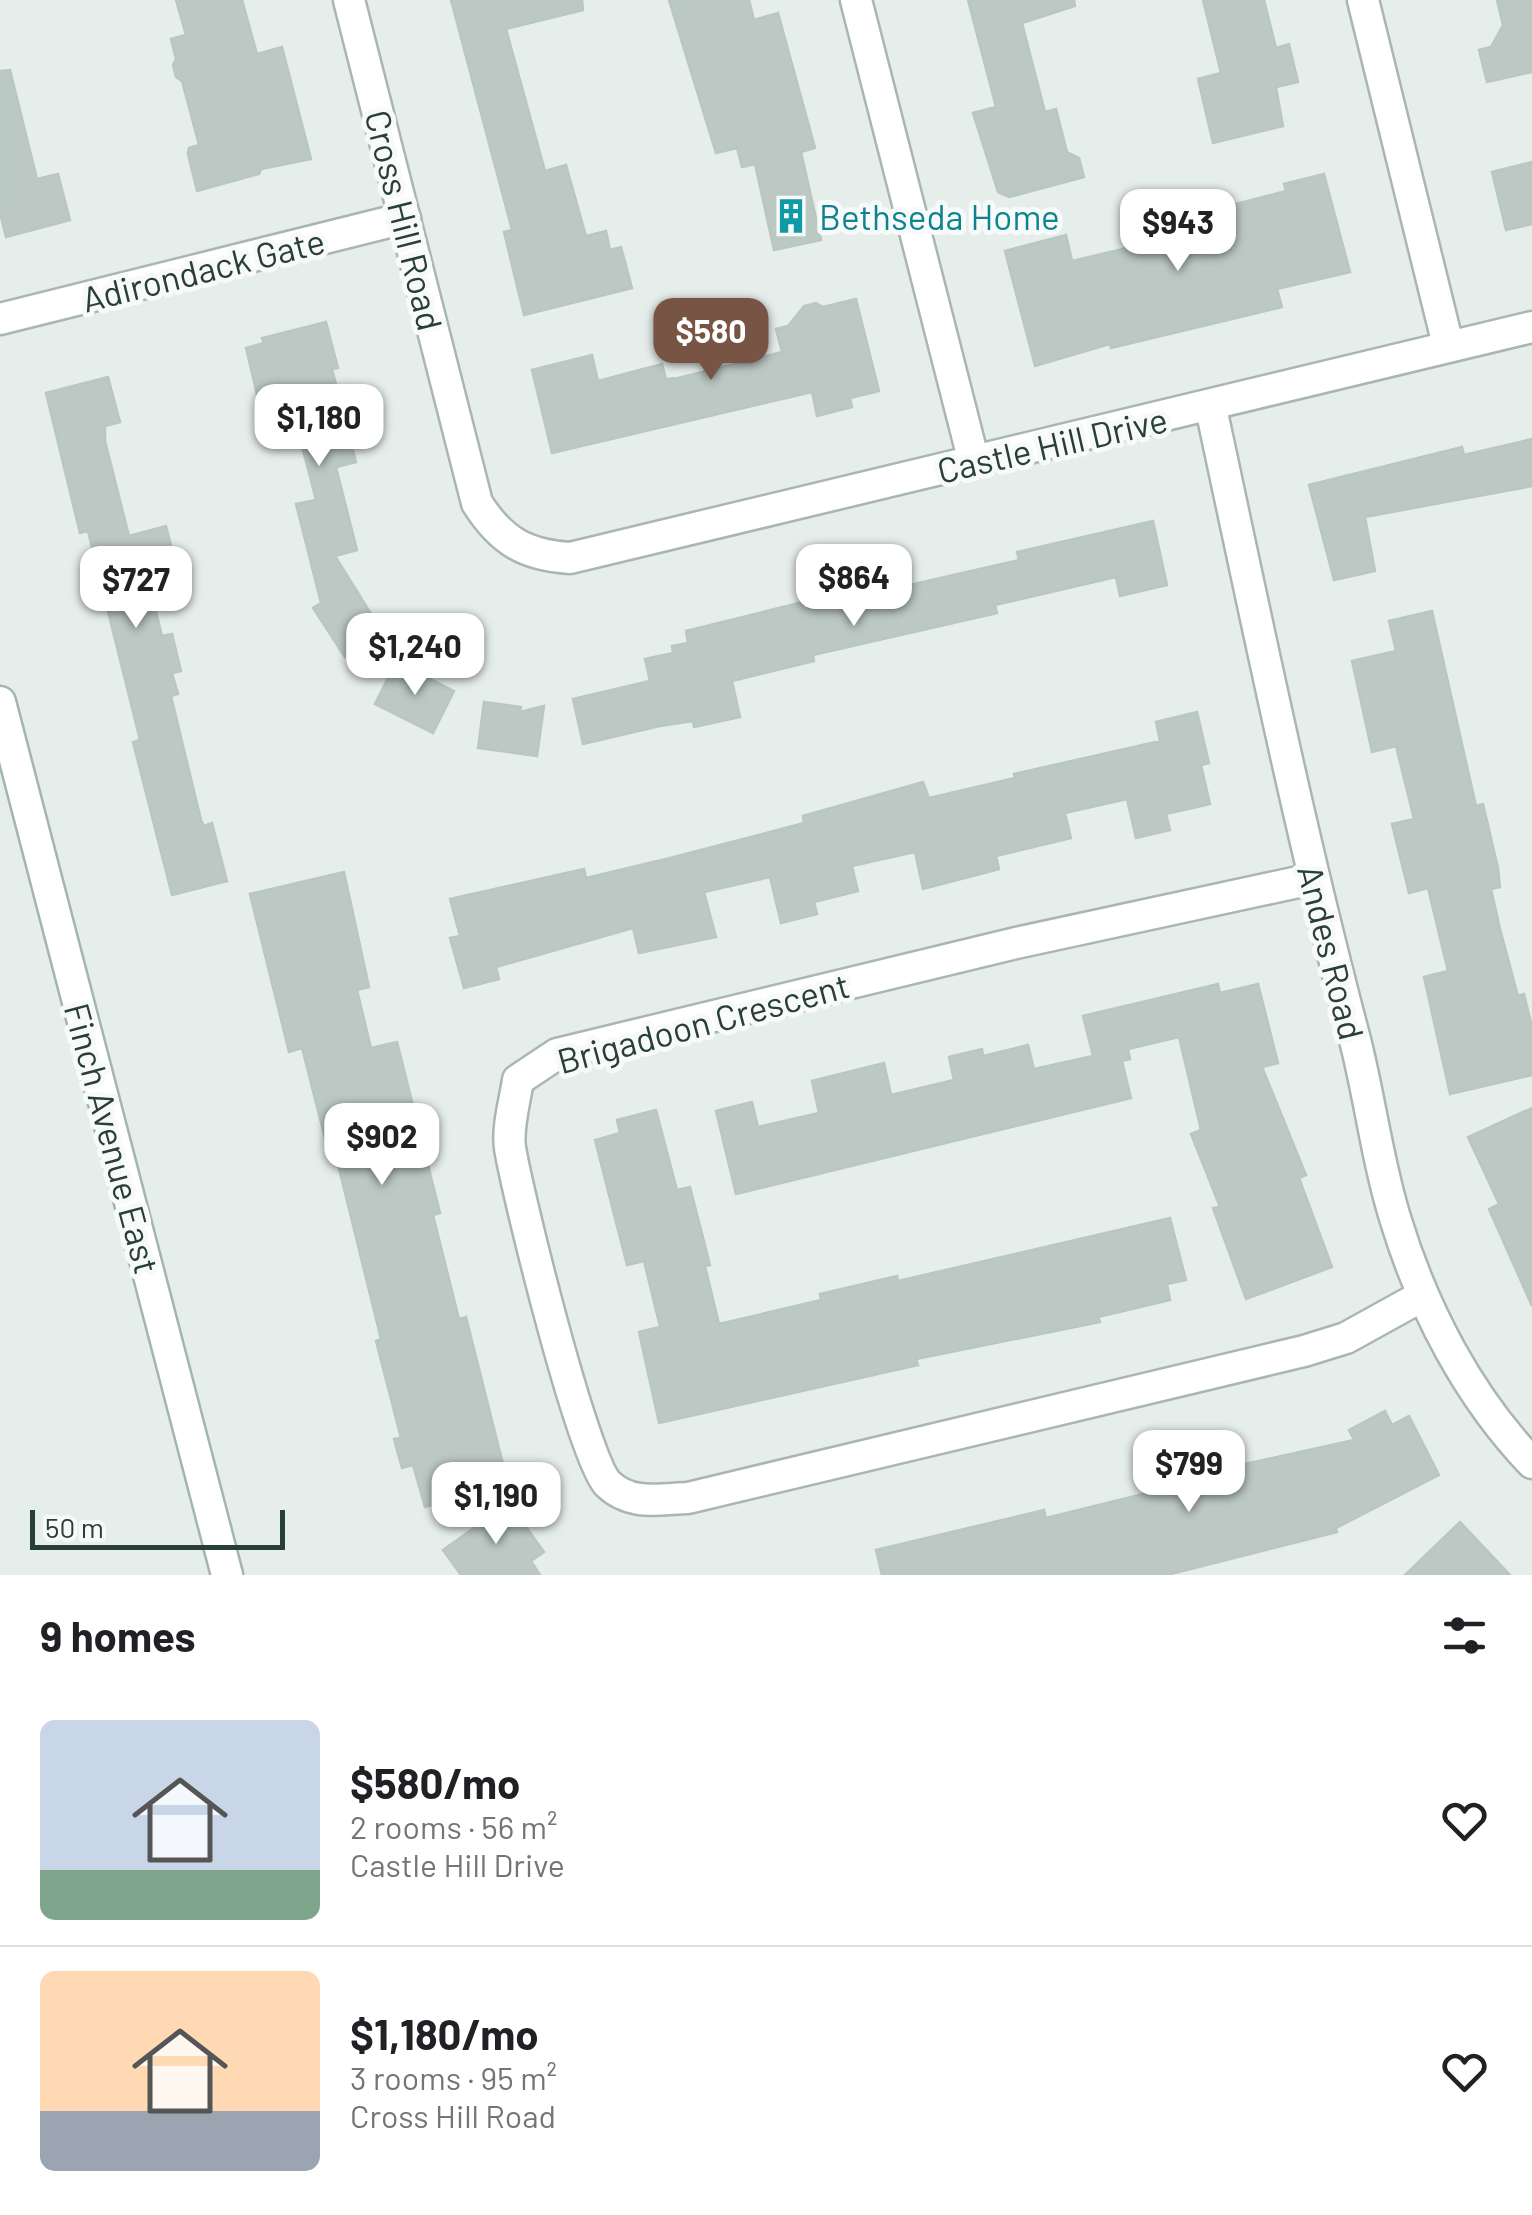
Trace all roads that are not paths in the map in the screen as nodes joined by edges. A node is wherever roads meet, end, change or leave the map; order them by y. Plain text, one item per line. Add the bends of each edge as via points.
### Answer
1 (349, 0) edge
2 (856, 0) edge
3 (1363, 0) edge
4 (406, 218) junction
5 (0, 318) edge
6 (1532, 327) edge
7 (1448, 346) junction
8 (1211, 408) junction
9 (974, 462) junction
10 (570, 558) joint
11 (0, 702) edge
12 (1312, 879) junction
13 (1422, 1296) junction
14 (1532, 1463) edge
15 (227, 1575) edge

1 - 4 street, Cross Hill Road
2 - 9 street
3 - 7 street
4 - 5 street, Adirondack Gate
4 - 10 street, Cross Hill Road via 477,502 512,545 538,556
6 - 7 street, Castle Hill Drive
7 - 8 street, Castle Hill Drive
8 - 9 street, Castle Hill Drive
8 - 12 street, Andes Road
9 - 10 street, Castle Hill Drive
11 - 15 street, Finch Avenue East
12 - 13 street, Andes Road via 1395,1218
12 - 13 street, Brigadoon Crescent via 556,1054 518,1080 509,1144 576,1407 607,1484 634,1500 688,1498 1304,1351 1346,1338
13 - 14 street, Andes Road via 1497,1426

